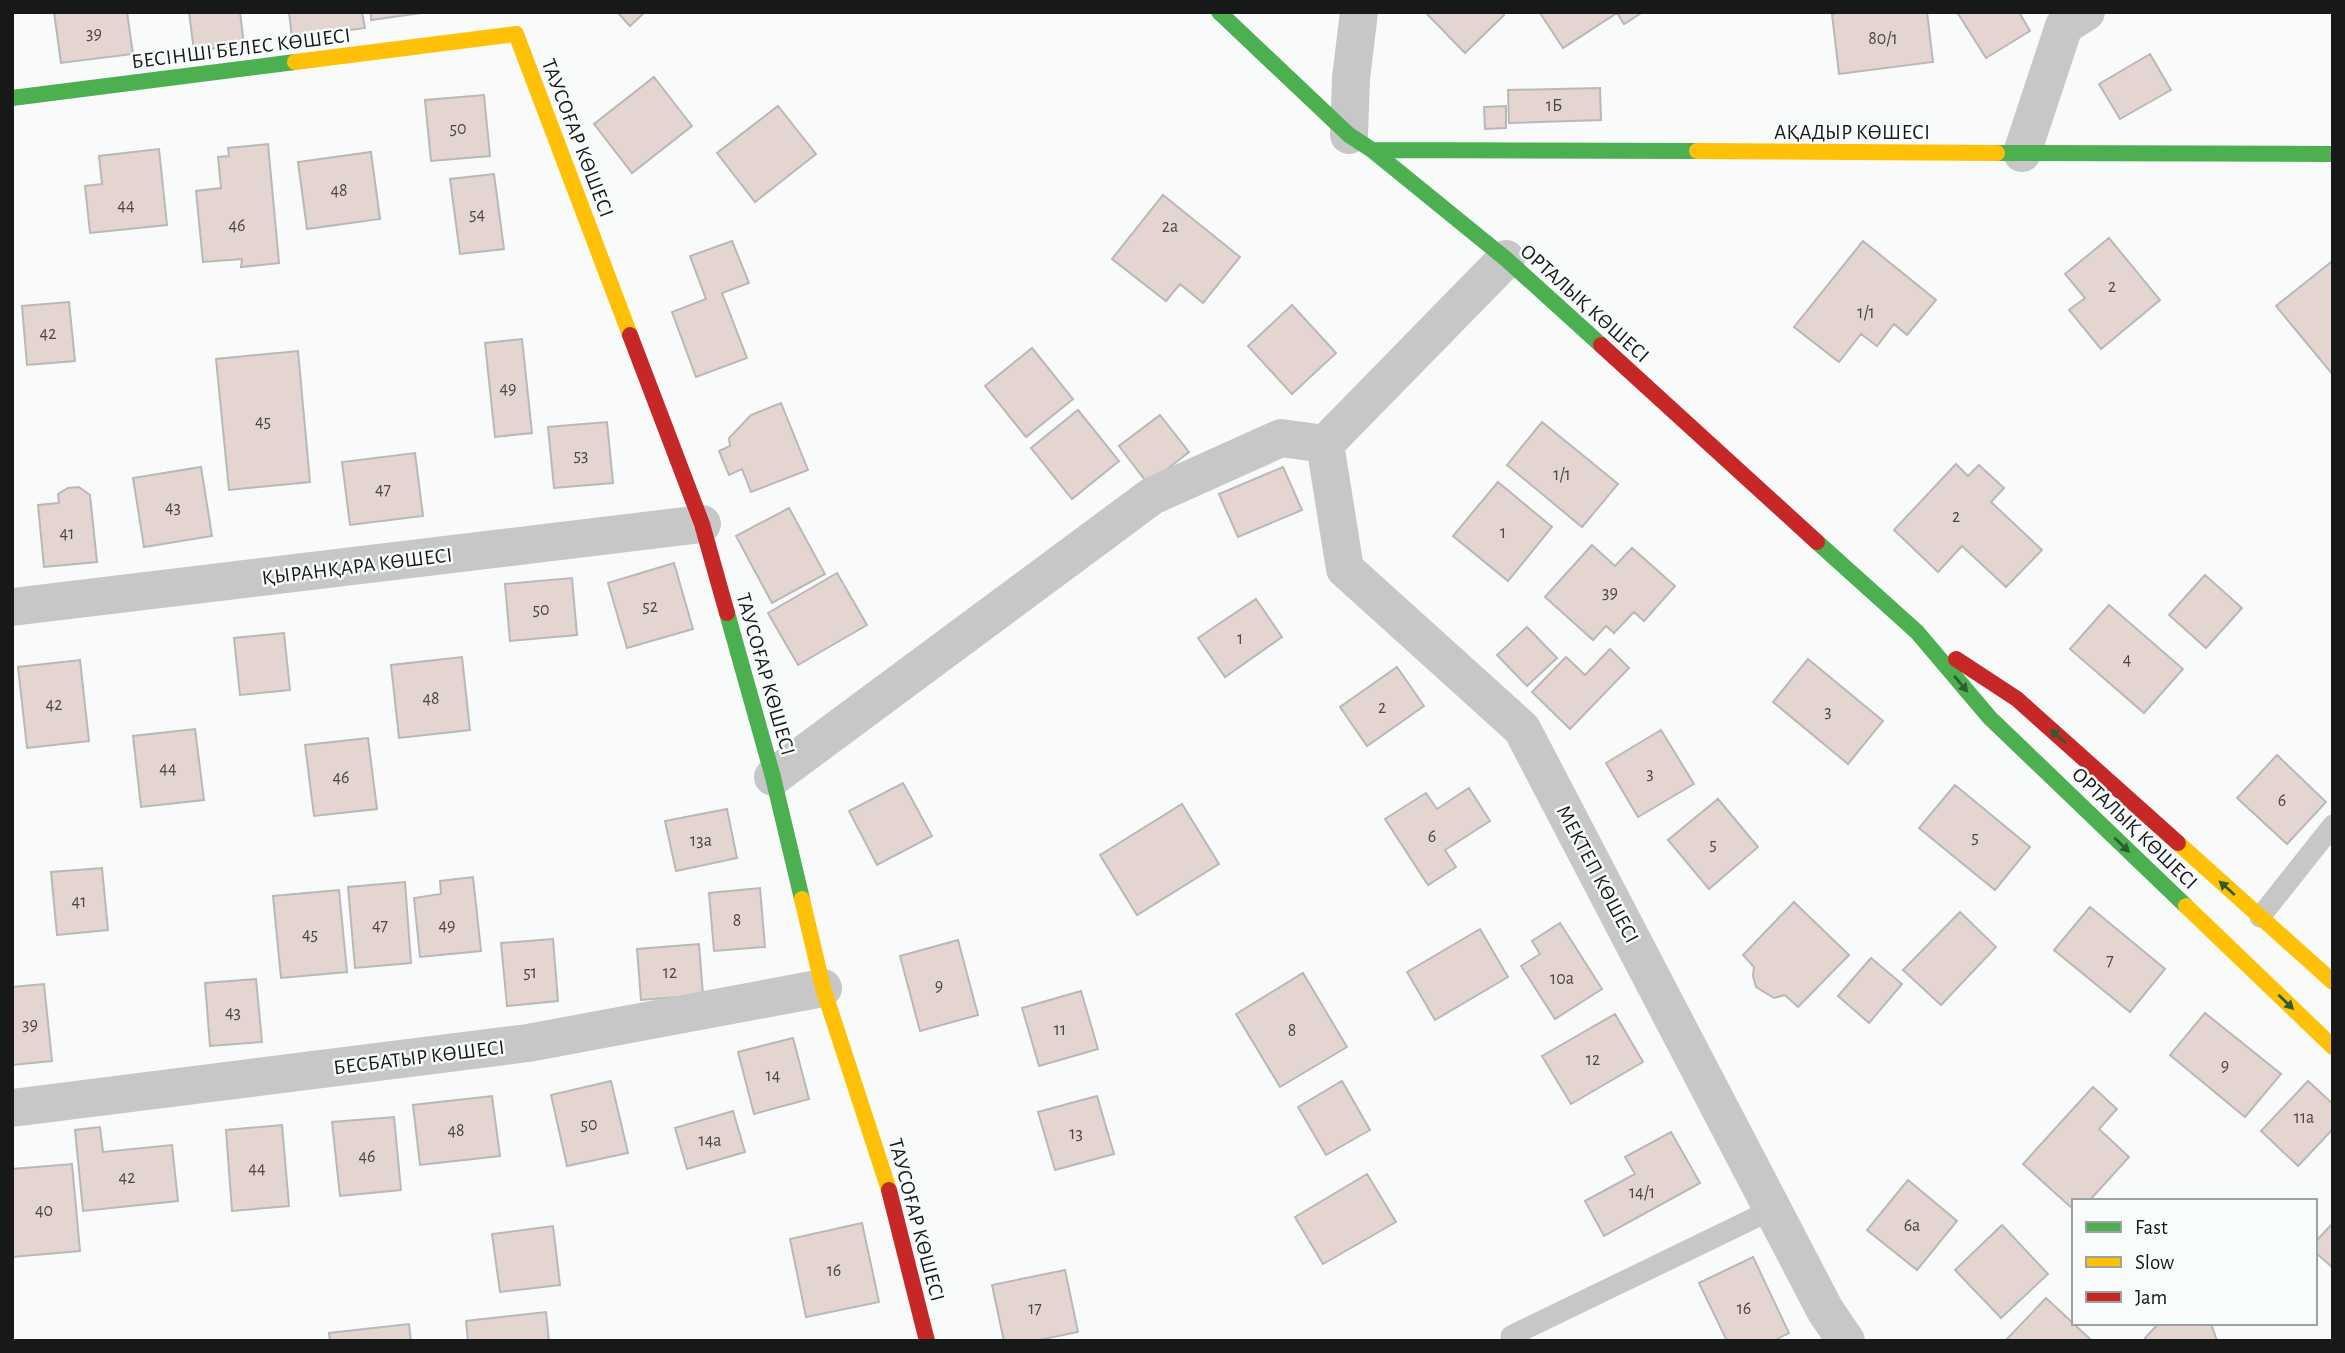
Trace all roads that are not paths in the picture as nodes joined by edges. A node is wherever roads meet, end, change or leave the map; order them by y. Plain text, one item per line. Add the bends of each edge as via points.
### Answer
1 (1219, 12) edge
2 (1359, 12) edge
3 (2086, 12) edge
4 (516, 34) joint
5 (12, 98) edge
6 (1360, 143) junction
7 (2022, 153) junction
8 (2333, 155) edge
9 (1506, 259) junction
10 (1325, 444) junction
11 (702, 524) junction
12 (12, 607) edge
13 (1917, 632) junction
14 (773, 777) junction
15 (2333, 825) edge
16 (2260, 917) junction
17 (2333, 982) edge
18 (823, 988) junction
19 (2333, 1047) edge
20 (12, 1108) edge
21 (1773, 1209) junction
22 (1511, 1336) dead end
23 (927, 1341) edge
24 (1846, 1341) edge

1 - 6 street, ОРТАЛЫҚ КӨШЕСІ
2 - 6 street via 1351,78
3 - 7 street via 2064,26
4 - 5 street, БЕСІНШІ БЕЛЕС КӨШЕСІ
4 - 11 street, ТАУCОҒАР КӨШЕСІ
6 - 7 street, АҚАДЫР КӨШЕСІ
6 - 9 street, ОРТАЛЫҚ КӨШЕСІ
7 - 8 street, АҚАДЫР КӨШЕСІ
9 - 10 street
9 - 13 street, ОРТАЛЫҚ КӨШЕСІ
10 - 14 street via 1281,438 1152,496
10 - 21 street, МЕКТЕП КӨШЕСІ via 1345,569 1522,729
11 - 12 street, ҚЫРАНҚАРА КӨШЕСІ
11 - 14 street, ТАУCОҒАР КӨШЕСІ
16 -> 13 street, ОРТАЛЫҚ КӨШЕСІ via 2017,699
13 -> 19 street, ОРТАЛЫҚ КӨШЕСІ via 1990,718
14 - 18 street, ТАУCОҒАР КӨШЕСІ
15 - 16 lane
16 - 17 street, ОРТАЛЫҚ КӨШЕСІ
18 - 20 street, БЕСБАТЫР КӨШЕСІ via 528,1043
18 - 23 street, ТАУCОҒАР КӨШЕСІ via 884,1170
21 - 22 lane
21 - 24 street, МЕКТЕП КӨШЕСІ

